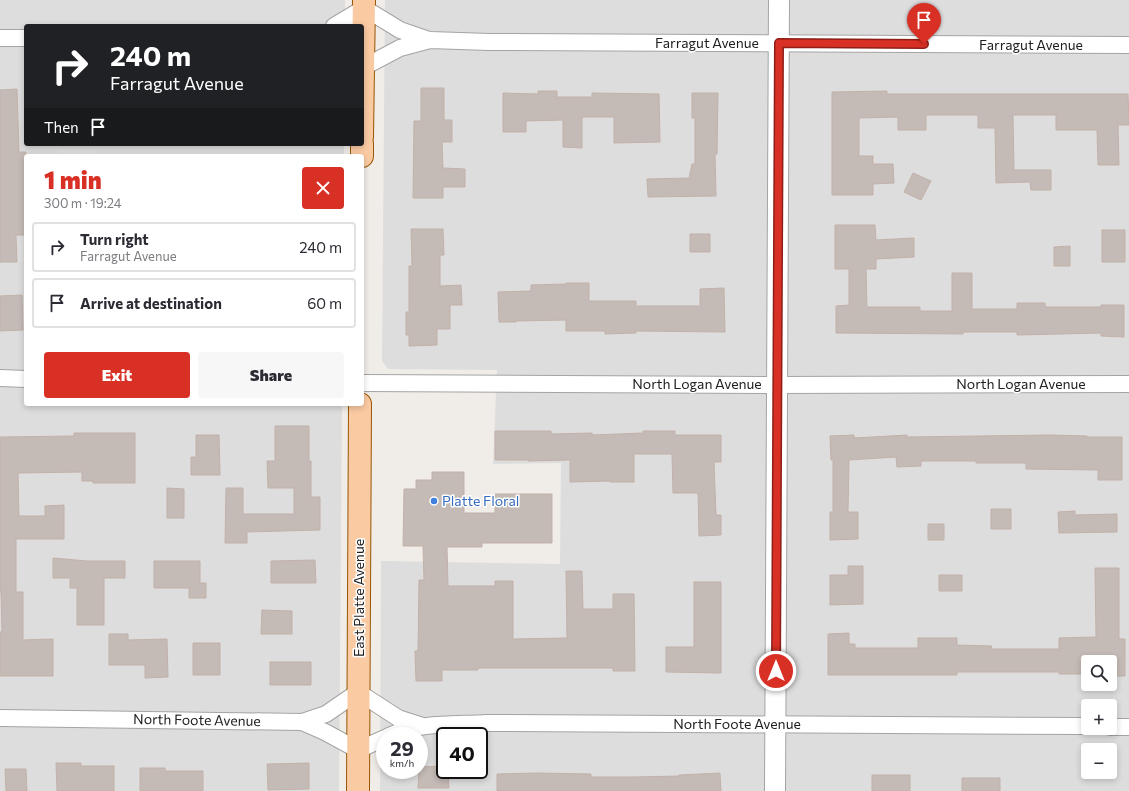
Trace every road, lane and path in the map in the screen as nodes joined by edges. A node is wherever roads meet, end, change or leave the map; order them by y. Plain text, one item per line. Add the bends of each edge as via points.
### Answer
1 (779, 0) edge
2 (364, 4) edge
3 (337, 24) edge
4 (364, 24) edge
5 (0, 38) edge
6 (24, 38) edge
7 (430, 40) junction
8 (779, 43) junction
9 (1129, 45) edge
10 (364, 66) edge
11 (0, 378) edge
12 (24, 379) edge
13 (364, 383) edge
14 (1129, 384) edge
15 (776, 385) junction
16 (358, 406) edge
17 (358, 692) junction
18 (0, 718) edge
19 (302, 722) junction
20 (776, 724) junction
21 (424, 726) junction
22 (1081, 726) edge
23 (1117, 726) edge
24 (420, 727) edge
25 (1129, 727) edge
26 (376, 742) edge
27 (358, 750) junction
28 (358, 791) edge
29 (775, 791) edge

1 - 8 street
2 - 3 street
2 - 4 main road
2 - 7 street via 400,30
5 - 6 street
7 - 8 street, Farragut Avenue
7 - 10 street, Farragut Avenue via 400,48
8 - 9 street, Farragut Avenue
8 - 15 street
11 - 12 street
13 - 15 street, North Logan Avenue
14 - 15 street, North Logan Avenue
15 - 20 street
16 - 17 main road, East Platte Avenue
17 - 19 street via 326,714
17 - 21 street via 398,718
17 - 27 main road, East Platte Avenue
18 - 19 street, North Foote Avenue
19 - 27 street, North Foote Avenue
20 - 21 street, North Foote Avenue via 487,723
20 - 22 street, North Foote Avenue
20 - 29 street
21 - 24 street, North Foote Avenue
23 - 25 street
26 - 27 street
27 - 28 main road, East Platte Avenue

